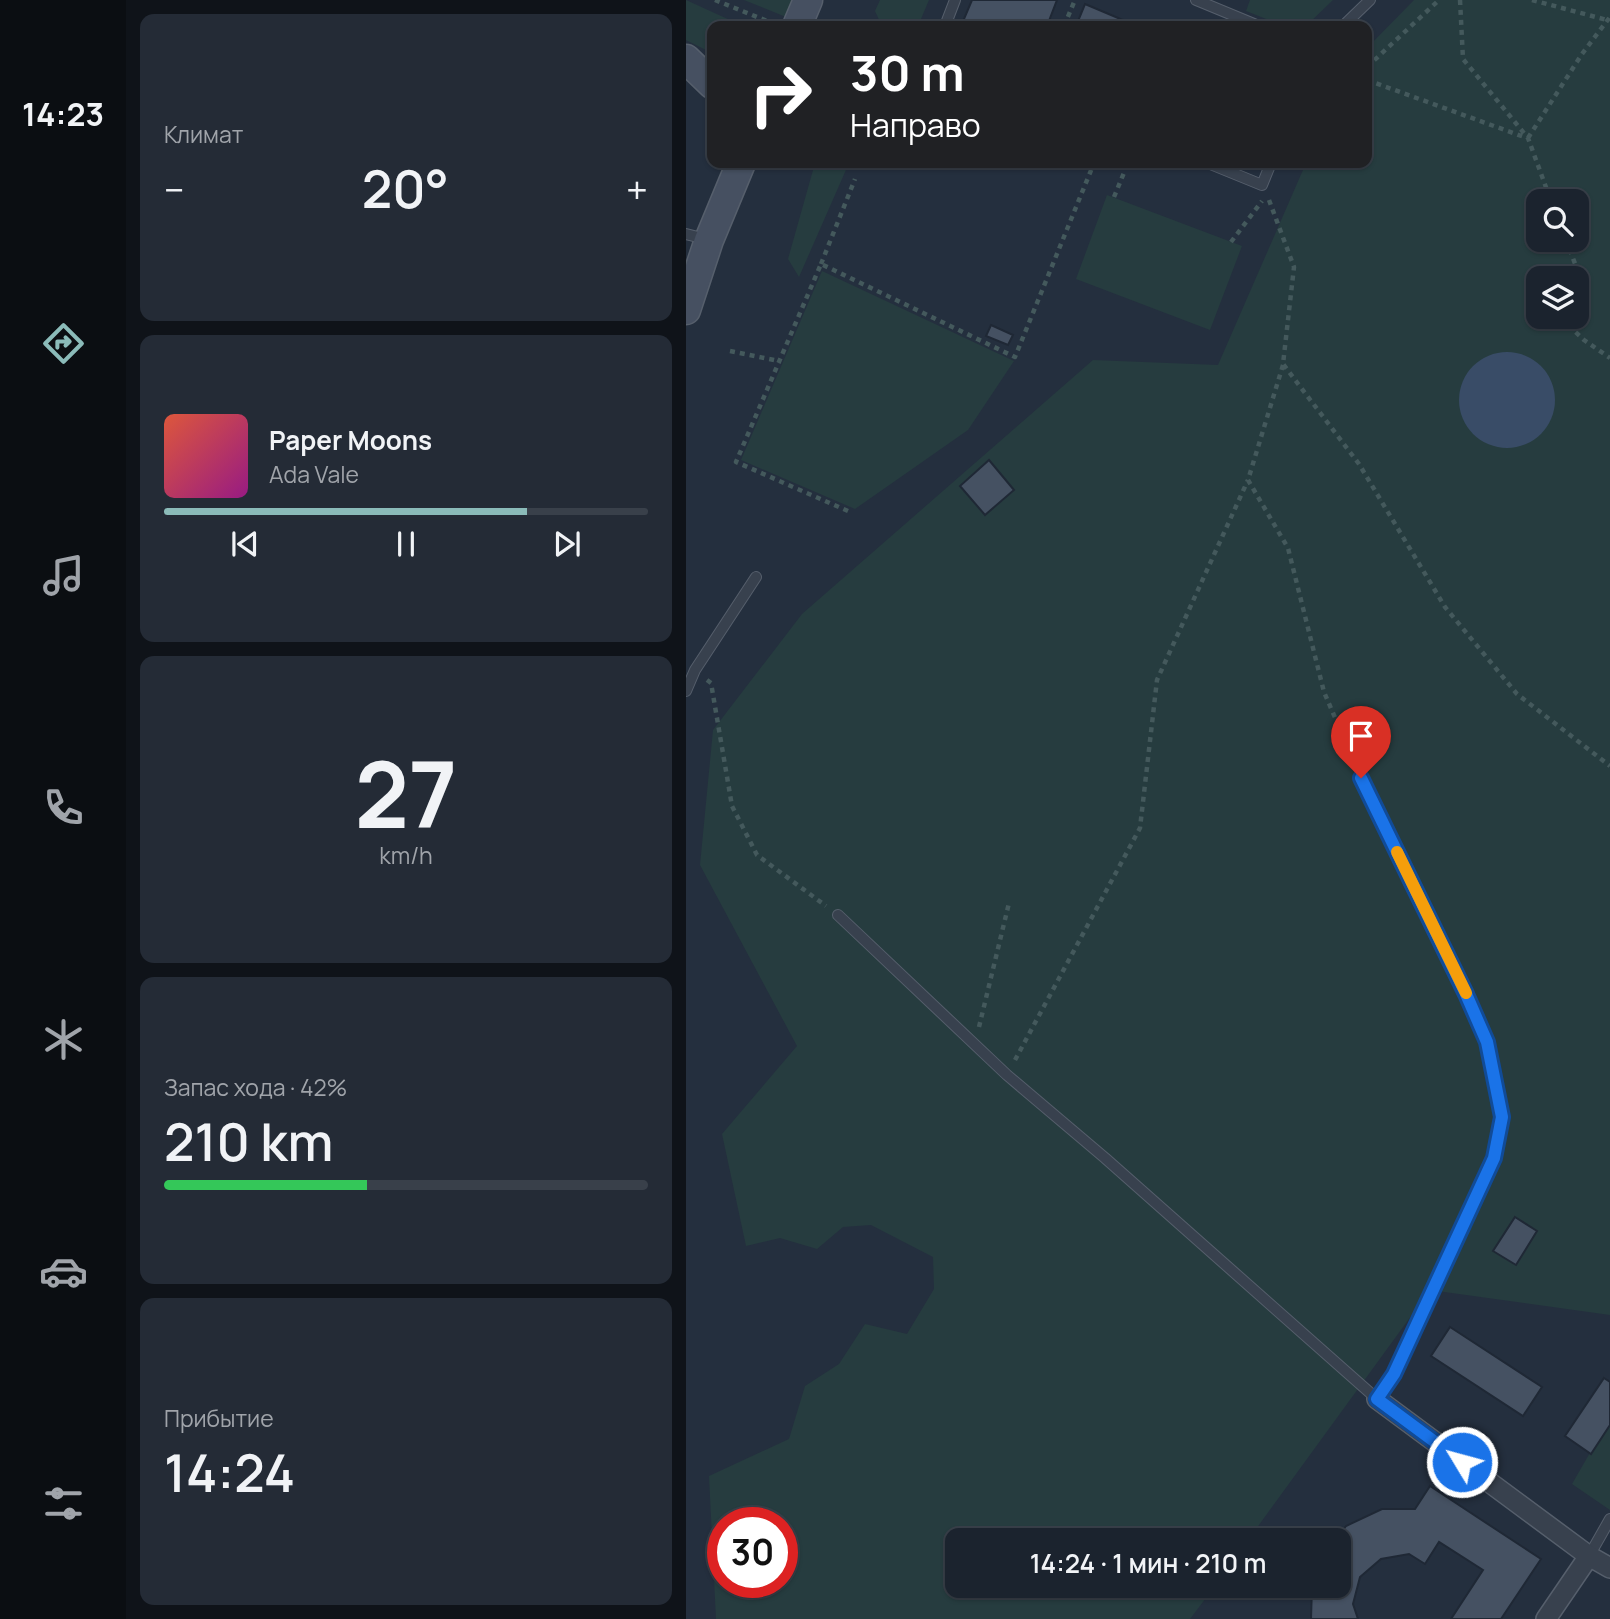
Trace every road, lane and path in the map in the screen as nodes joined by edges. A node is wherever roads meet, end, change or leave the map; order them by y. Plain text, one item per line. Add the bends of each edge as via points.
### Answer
1 (715, 0) edge
2 (808, 0) edge
3 (955, 0) edge
4 (1075, 0) edge
5 (1196, 0) edge
6 (1370, 0) edge
7 (1438, 0) edge
8 (1460, 0) edge
9 (1532, 0) edge
10 (1609, 19) edge
11 (767, 21) edge
12 (799, 21) edge
13 (947, 21) edge
14 (1066, 21) edge
15 (1247, 21) edge
16 (1348, 21) edge
17 (686, 59) edge
18 (1372, 62) edge
19 (707, 79) edge
20 (1372, 82) edge
21 (1528, 138) junction
22 (738, 168) edge
23 (1092, 168) edge
24 (1126, 168) edge
25 (1220, 168) edge
26 (1269, 168) edge
27 (855, 179) dead end
28 (1547, 189) edge
29 (1114, 197) dead end
30 (698, 237) edge
31 (1231, 242) dead end
32 (821, 264) junction
33 (686, 310) edge
34 (1572, 329) edge
35 (730, 351) dead end
36 (1610, 358) edge
37 (779, 361) junction
38 (1283, 364) junction
39 (1248, 480) junction
40 (849, 511) dead end
41 (756, 577) dead end
42 (695, 670) junction
43 (686, 691) edge
44 (1610, 766) edge
45 (1361, 778) joint
46 (1009, 903) dead end
47 (838, 915) joint
48 (975, 1045) junction
49 (1007, 1075) junction
50 (1377, 1399) junction
51 (1610, 1519) edge
52 (1589, 1556) junction
53 (1610, 1568) edge
54 (1546, 1619) edge

1 - 11 path
2 - 12 main road
3 - 13 lane
4 - 14 path
5 - 15 lane
6 - 16 lane
7 - 18 path
8 - 21 path via 1463,60
9 - 10 path
10 - 21 path
17 - 19 main road
20 - 21 path
21 - 28 path
22 - 30 main road
23 - 32 path via 1015,357
24 - 29 path
25 - 26 lane via 1262,185
27 - 32 path
30 - 33 main road
31 - 38 path via 1267,195 1294,268
32 - 37 path
34 - 36 path
35 - 37 path
37 - 40 path via 736,462
38 - 39 path
38 - 44 path via 1359,464 1444,607 1517,694
39 - 45 path via 1288,548 1324,692
39 - 49 path via 1157,680 1140,828
41 - 42 lane
42 - 43 lane
42 - 47 path via 711,683 732,806 757,855
45 - 50 lane via 1487,1042 1502,1117 1494,1158 1394,1374
46 - 48 path
47 - 48 lane
48 - 49 lane
49 - 50 lane
50 - 52 street
51 - 52 lane
52 - 53 street
52 - 54 street

